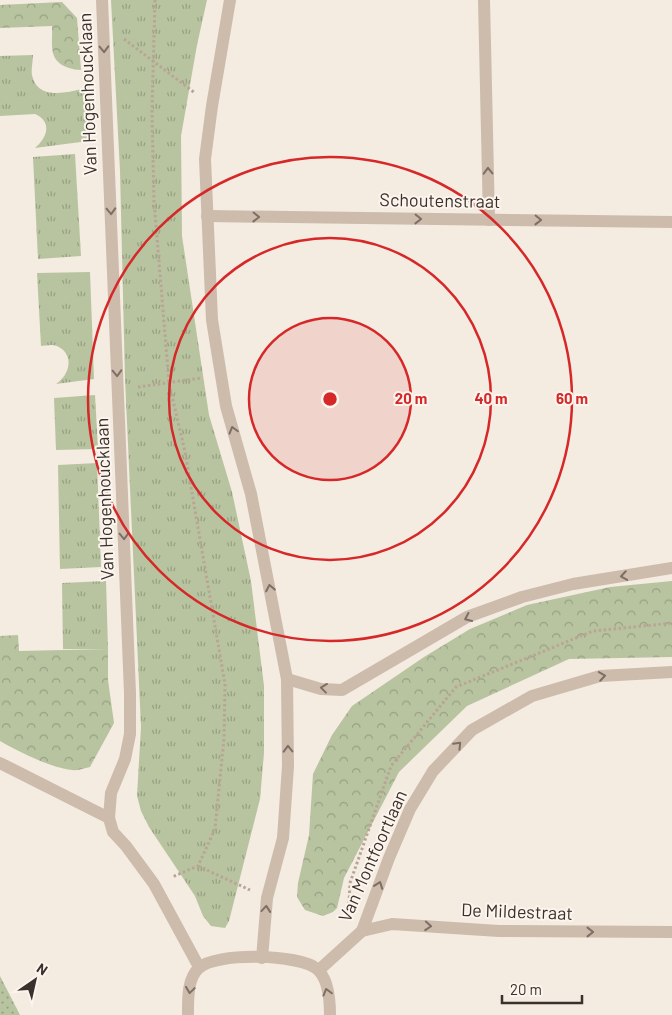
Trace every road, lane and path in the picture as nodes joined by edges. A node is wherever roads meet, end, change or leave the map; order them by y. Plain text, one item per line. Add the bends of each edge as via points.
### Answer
1 (102, 0) edge
2 (155, 0) edge
3 (230, 0) edge
4 (484, 0) edge
5 (103, 24) junction
6 (154, 62) junction
7 (212, 106) junction
8 (207, 216) junction
9 (489, 220) junction
10 (672, 222) edge
11 (221, 374) junction
12 (169, 383) junction
13 (118, 389) junction
14 (672, 568) edge
15 (672, 672) edge
16 (287, 678) junction
17 (0, 763) edge
18 (109, 818) junction
19 (198, 866) junction
20 (154, 884) junction
21 (267, 898) junction
22 (362, 931) junction
23 (672, 932) edge
24 (262, 958) junction
25 (199, 967) junction
26 (319, 970) junction
27 (188, 1015) edge
28 (330, 1015) edge

1 - 5 street, Van Hogenhoucklaan
2 - 6 path
3 - 7 street
9 -> 4 street
5 - 6 path
5 -> 13 street, Van Hogenhoucklaan
6 - 7 path
6 - 12 path via 154,200
7 - 8 street via 205,159
8 -> 9 street, Schoutenstraat
8 - 11 street via 212,320
9 -> 10 street, Schoutenstraat
11 - 12 path
16 -> 11 street via 251,494 226,406
12 - 13 path
12 - 19 path via 185,452 225,684 224,738 215,829
13 -> 18 street, Van Hogenhoucklaan via 130,734 125,759 111,793
14 -> 16 street via 573,584 522,597 466,617 342,690 321,689
22 -> 15 street, Van Montfoortlaan via 410,809 433,771 472,730 532,696 600,676
21 -> 16 street via 283,838 288,766
17 - 18 street
18 - 20 street via 113,832
19 - 20 path
19 - 21 path
20 - 25 street
24 -> 21 street
22 -> 23 street, De Mildestraat via 392,924 499,931
22 - 26 street, Van Montfoortlaan
24 - 25 street via 227,958
24 - 26 street via 290,958
25 -> 27 street via 192,976
28 -> 26 street via 329,993

